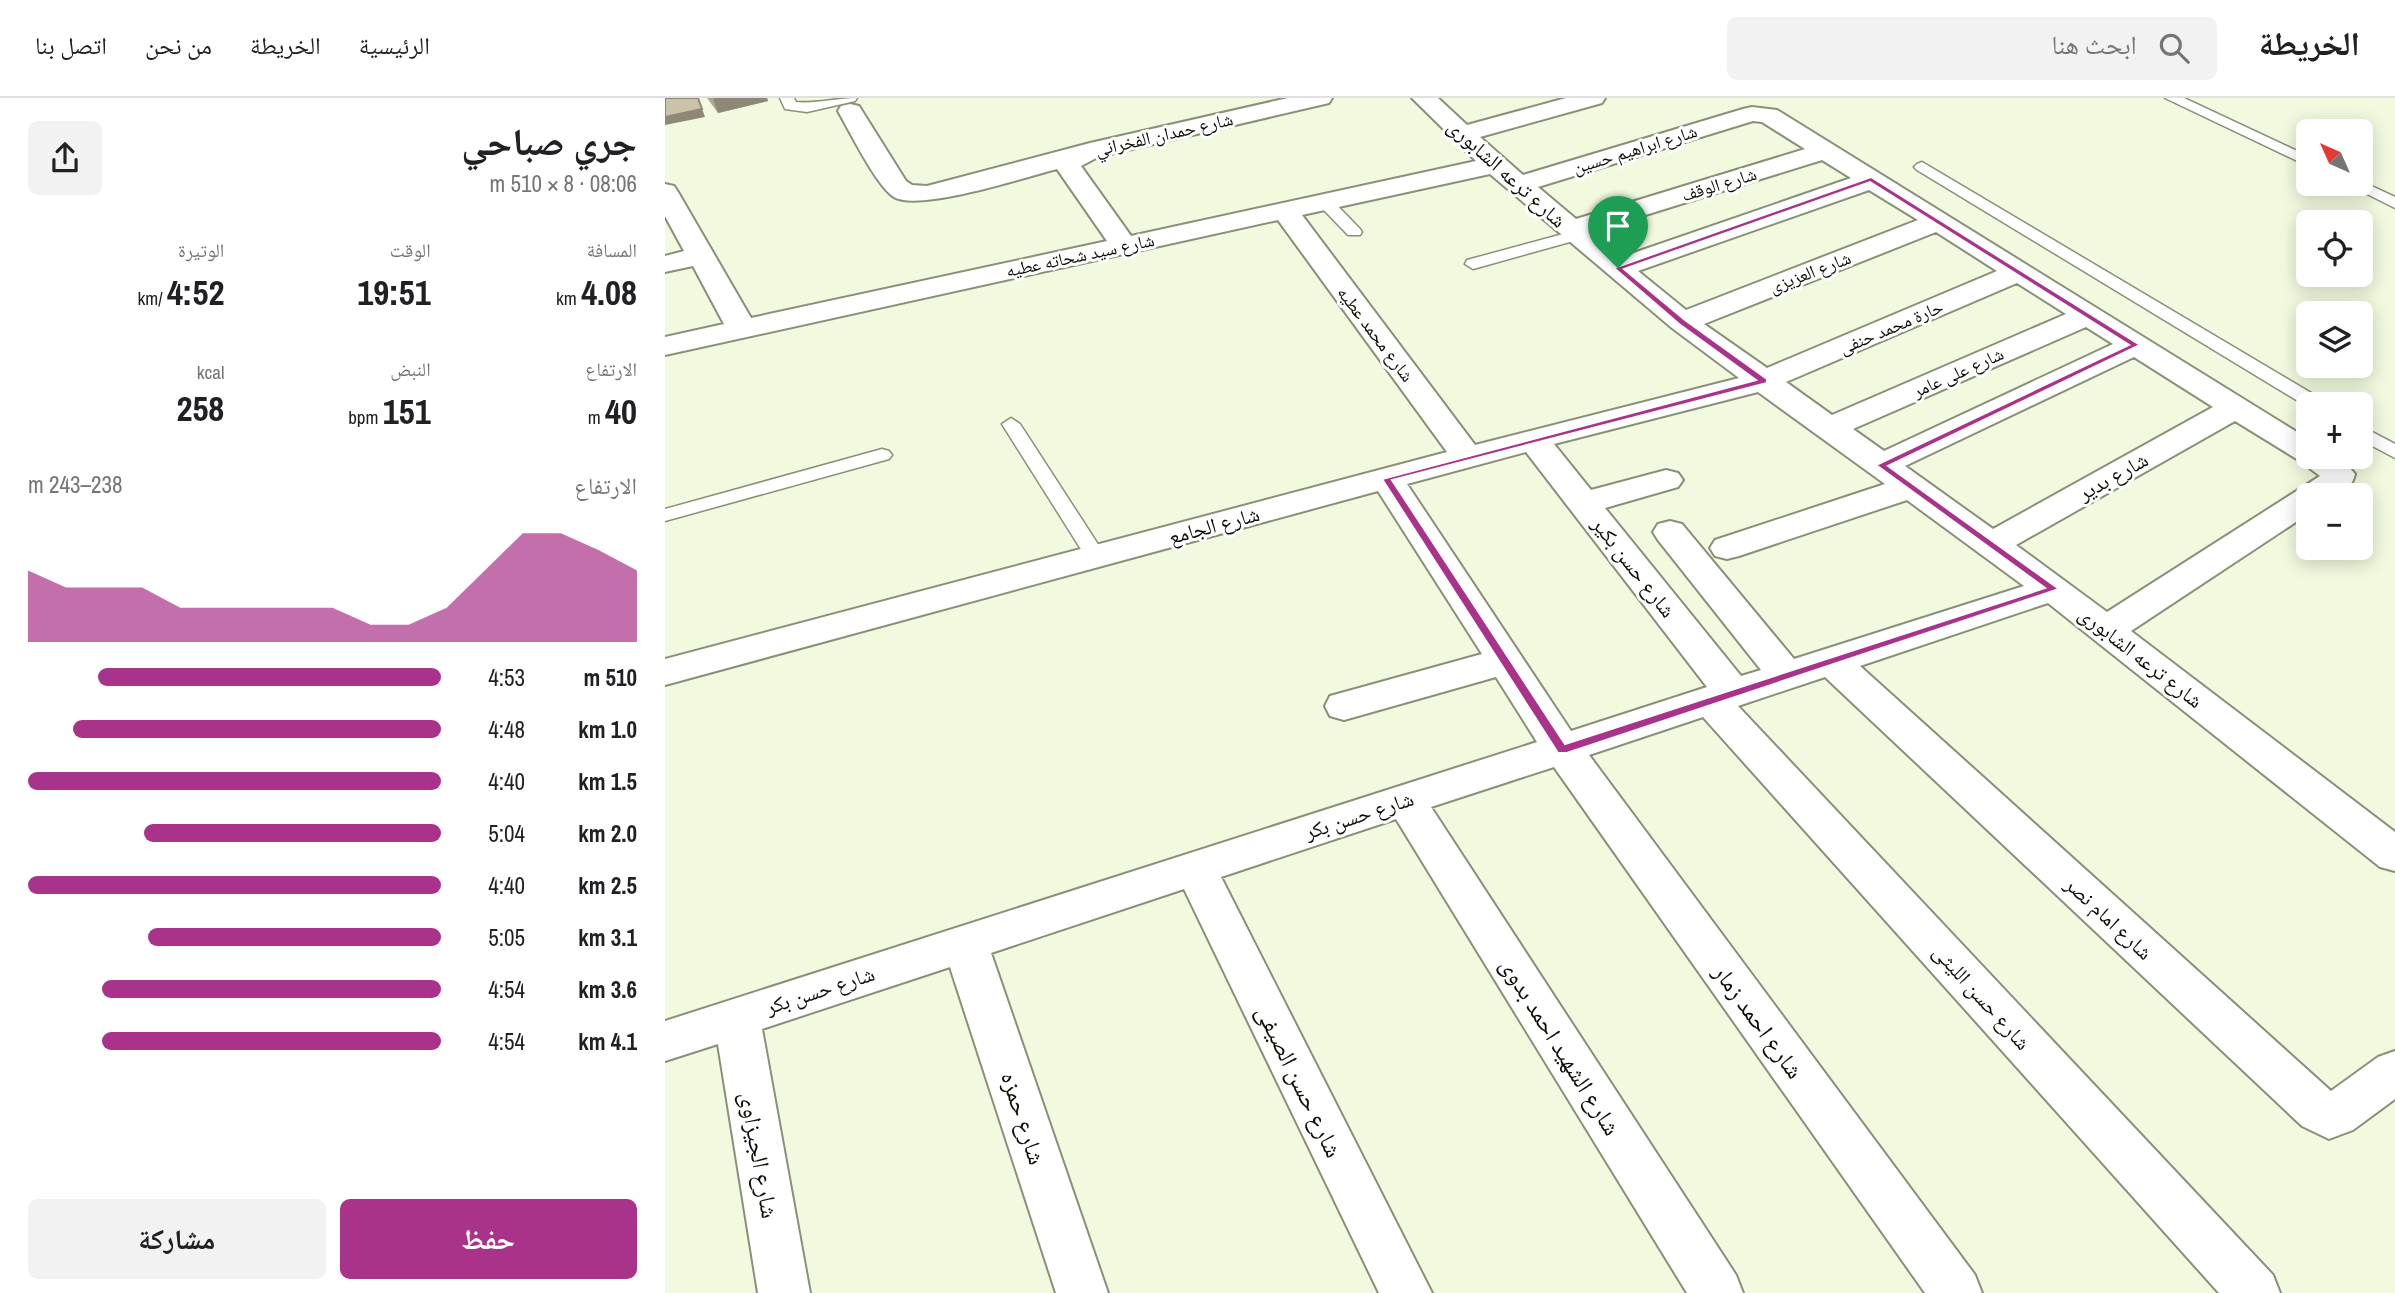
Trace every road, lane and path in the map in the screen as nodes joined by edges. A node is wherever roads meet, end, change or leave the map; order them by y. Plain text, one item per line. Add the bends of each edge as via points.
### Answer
1 (787, 98) edge
2 (1320, 98) edge
3 (1424, 98) edge
4 (1593, 98) edge
5 (2172, 98) edge
6 (850, 105) edge
7 (1463, 134) junction
8 (1825, 151) junction
9 (2296, 156) edge
10 (1072, 158) junction
11 (1922, 167) dead end
12 (1507, 175) junction
13 (1871, 180) junction
14 (2373, 193) edge
15 (666, 197) edge
16 (1325, 202) junction
17 (2395, 203) edge
18 (1285, 211) junction
19 (1938, 222) junction
20 (1354, 232) dead end
21 (1575, 232) junction
22 (1124, 246) junction
23 (702, 256) junction
24 (665, 264) edge
25 (1473, 264) dead end
26 (1618, 268) junction
27 (2019, 272) junction
28 (2088, 315) junction
29 (1682, 322) junction
30 (743, 330) junction
31 (2135, 345) junction
32 (665, 346) edge
33 (1763, 381) junction
34 (2296, 392) edge
35 (2235, 408) junction
36 (1011, 424) dead end
37 (1829, 428) junction
38 (2373, 439) edge
39 (1534, 440) junction
40 (2296, 446) edge
41 (2395, 452) edge
42 (882, 455) dead end
43 (1467, 457) junction
44 (1881, 465) junction
45 (1387, 479) junction
46 (1666, 480) dead end
47 (1911, 487) junction
48 (1583, 503) junction
49 (2296, 507) edge
50 (665, 515) edge
51 (1670, 532) dead end
52 (1990, 545) junction
53 (1727, 548) dead end
54 (1095, 557) junction
55 (2053, 589) junction
56 (2107, 629) junction
57 (1505, 661) junction
58 (1832, 662) junction
59 (665, 673) edge
60 (1787, 676) junction
61 (1722, 697) junction
62 (1344, 706) dead end
63 (1563, 750) junction
64 (1405, 800) junction
65 (2395, 855) edge
66 (1195, 868) junction
67 (965, 943) junction
68 (737, 1017) junction
69 (665, 1041) edge
70 (2395, 1072) edge
71 (784, 1293) edge
72 (1082, 1293) edge
73 (1406, 1293) edge
74 (1717, 1293) edge
75 (1956, 1293) edge
76 (2253, 1293) edge

1 - 6 lane via 790,106 800,109
2 - 10 street, شارع حمدان الفخراني
3 - 7 street, شارع ترعه الشابورى
4 - 7 street
5 - 9 lane
6 - 10 street via 896,186 905,193 927,194
7 - 12 street, شارع ترعه الشابورى
8 - 12 street, شارع ابراهيم حسين via 1768,115 1752,114
8 - 13 street
8 - 21 street, شارع الوقف
10 - 22 street, شارع حمدان الفخراني via 1068,166
11 - 34 lane
12 - 16 street, شارع سيد شحاته عطيه
12 - 21 street, شارع ترعه الشابورى
13 - 19 street
13 - 26 street
14 - 17 lane
15 - 23 street
16 - 18 street, شارع سيد شحاته عطيه
16 - 20 lane
18 - 22 street, شارع سيد شحاته عطيه
18 - 43 street, شارع محمد عطيه
19 - 27 street
19 - 29 street, شارع العزيزى
21 - 25 lane
21 - 26 street, شارع ترعه الشابورى
22 - 30 street, شارع سيد شحاته عطيه
23 - 24 street
23 - 30 street
26 - 29 street, شارع ترعه الشابورى
27 - 28 street
27 - 33 street, حارة محمد حنفى
28 - 31 street
28 - 37 street, شارع على عامر
29 - 33 street, شارع ترعه الشابورى
30 - 32 street, شارع سيد شحاته عطيه
31 - 35 street
31 - 44 street
33 - 37 street, شارع ترعه الشابورى
33 - 39 street, شارع الجامع
35 - 40 street
35 - 52 street, شارع بدير
36 - 54 lane
37 - 44 street, شارع ترعه الشابورى
38 - 41 lane
39 - 43 street, شارع الجامع
39 - 48 street, شارع حسن بكير
42 - 50 lane
43 - 45 street, شارع الجامع
44 - 47 street, شارع ترعه الشابورى
45 - 54 street, شارع الجامع
45 - 57 street, شارع احمد زمار
46 - 48 street
47 - 52 street, شارع ترعه الشابورى
47 - 53 street
48 - 61 street, شارع حسن بكير
49 - 56 street
51 - 60 street
52 - 55 street, شارع ترعه الشابورى
54 - 59 street, شارع الجامع
55 - 56 street, شارع ترعه الشابورى
55 - 58 street, شارع حسن بكر
56 - 65 street, شارع ترعه الشابورى
57 - 62 street
57 - 63 street, شارع احمد زمار
58 - 60 street, شارع حسن بكر
58 - 70 street, شارع امام نصر via 2319,1111 2329,1117 2336,1115
60 - 61 street, شارع حسن بكر
61 - 63 street, شارع حسن بكر
61 - 76 street, شارع حسن الليثى
63 - 64 street, شارع حسن بكر
63 - 75 street, شارع احمد زمار
64 - 66 street, شارع حسن بكر
64 - 74 street, شارع الشهيد احمد بدوى
66 - 67 street, شارع حسن بكر
66 - 73 street, شارع حسن الصيفى
67 - 68 street, شارع حسن بكر
67 - 72 street, شارع حمزه
68 - 69 street, شارع حسن بكر
68 - 71 street, شارع الجيزاوى

